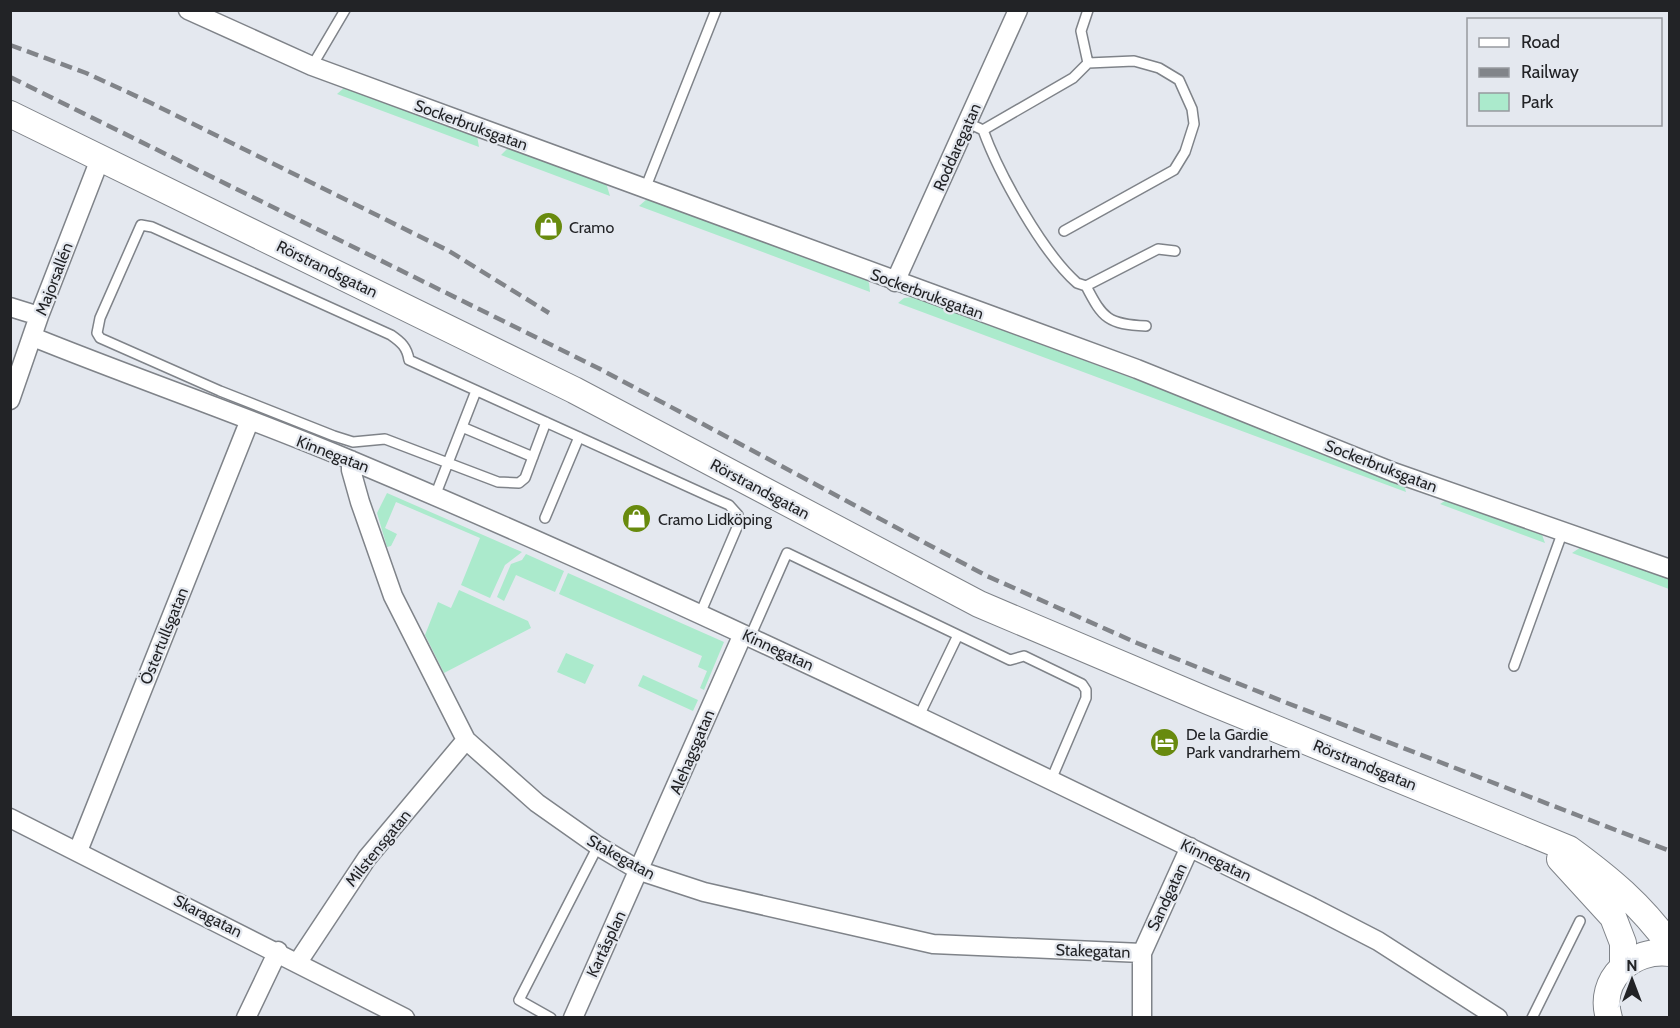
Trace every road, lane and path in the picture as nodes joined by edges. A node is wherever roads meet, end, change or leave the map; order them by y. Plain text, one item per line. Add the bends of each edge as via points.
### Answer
1 (188, 10) edge
2 (345, 10) edge
3 (716, 10) edge
4 (1018, 10) edge
5 (1088, 10) edge
6 (1088, 63) junction
7 (312, 66) junction
8 (10, 114) edge
9 (975, 127) junction
10 (100, 159) junction
11 (645, 190) junction
12 (1064, 231) dead end
13 (1175, 251) dead end
14 (895, 282) junction
15 (1086, 286) junction
16 (10, 307) edge
17 (39, 316) junction
18 (1146, 326) dead end
19 (33, 337) junction
20 (476, 391) junction
21 (10, 400) edge
22 (249, 422) junction
23 (546, 422) junction
24 (462, 427) junction
25 (579, 437) junction
26 (533, 457) junction
27 (351, 460) junction
28 (448, 463) junction
29 (435, 496) junction
30 (544, 518) dead end
31 (1563, 531) junction
32 (1670, 569) edge
33 (700, 614) junction
34 (746, 635) junction
35 (958, 635) junction
36 (1514, 666) dead end
37 (919, 716) junction
38 (466, 740) junction
39 (1051, 780) junction
40 (10, 818) edge
41 (1523, 832) junction
42 (598, 846) junction
43 (1190, 847) junction
44 (78, 851) junction
45 (640, 870) junction
46 (1580, 921) dead end
47 (1670, 945) edge
48 (278, 951) junction
49 (1142, 953) junction
50 (1670, 953) edge
51 (298, 962) junction
52 (1623, 965) junction
53 (246, 1017) edge
54 (405, 1017) edge
55 (551, 1017) edge
56 (573, 1017) edge
57 (1142, 1017) edge
58 (1498, 1017) edge
59 (1532, 1017) edge
60 (1609, 1017) edge

1 - 7 street, Sockerbruksgatan
2 - 7 lane
3 - 11 lane
4 - 9 street, Roddaregatan
5 - 6 lane via 1081,31
6 - 9 lane via 1073,78
6 - 12 lane via 1134,62 1159,68 1179,80 1194,124 1185,152 1173,170
7 - 11 street, Sockerbruksgatan
8 - 10 main road, Rörstrandsgatan
9 - 14 street, Roddaregatan
9 - 15 lane via 1038,233 1071,277
10 - 17 street, Majorsallén
10 - 41 main road, Rörstrandsgatan via 564,385 979,604
11 - 14 street, Sockerbruksgatan
13 - 15 lane via 1158,249
14 - 31 street, Sockerbruksgatan via 1137,369 1393,472
15 - 18 lane via 1108,320 1120,325
16 - 17 street
17 - 19 street, Majorsallén
19 - 21 street, Majorsallén
19 - 22 street, Kinnegatan
20 - 23 lane
20 - 24 lane
20 - 28 lane via 409,360 402,342 391,335 152,227 141,225 138,229 100,318 100,338 220,392 353,442 385,439
22 - 27 street, Kinnegatan
22 - 44 street, Östertullsgatan
23 - 25 lane
23 - 26 lane
24 - 26 lane
24 - 28 lane
25 - 30 lane
25 - 33 lane via 729,505 738,515 738,525
26 - 28 lane via 519,483 498,482
27 - 29 street, Kinnegatan
27 - 38 street, Stakegatan via 360,502 393,596
28 - 29 lane
29 - 33 street, Kinnegatan
31 - 32 street, Sockerbruksgatan
31 - 36 lane
33 - 34 street, Kinnegatan
34 - 35 lane via 787,552
34 - 37 street, Kinnegatan
34 - 45 street, Alehagsgatan
35 - 37 lane
35 - 39 lane via 1010,660 1024,656 1082,684 1086,690
37 - 39 street, Kinnegatan
38 - 42 street, Stakegatan via 537,803
38 - 51 street, Milstensgatan via 354,875
39 - 43 street, Kinnegatan
40 - 44 street, Skaragatan
41 - 47 main road, Rörstrandsgatan via 1569,849 1607,878 1647,913
41 - 52 main road, Rörstrandsgatan via 1563,860 1613,917 1623,943
42 - 45 street, Stakegatan
42 - 55 lane via 519,1000
43 - 49 street, Sandgatan
43 - 58 street, Kinnegatan via 1378,941
44 - 48 street, Skaragatan
45 - 49 street, Stakegatan via 704,892 933,944
45 - 56 street, Kartåsplan
46 - 59 lane
48 - 51 street, Skaragatan
48 - 53 street
49 - 57 street, Sandgatan
50 - 52 main road via 1639,955
51 - 54 street, Skaragatan
52 - 60 main road via 1607,994

